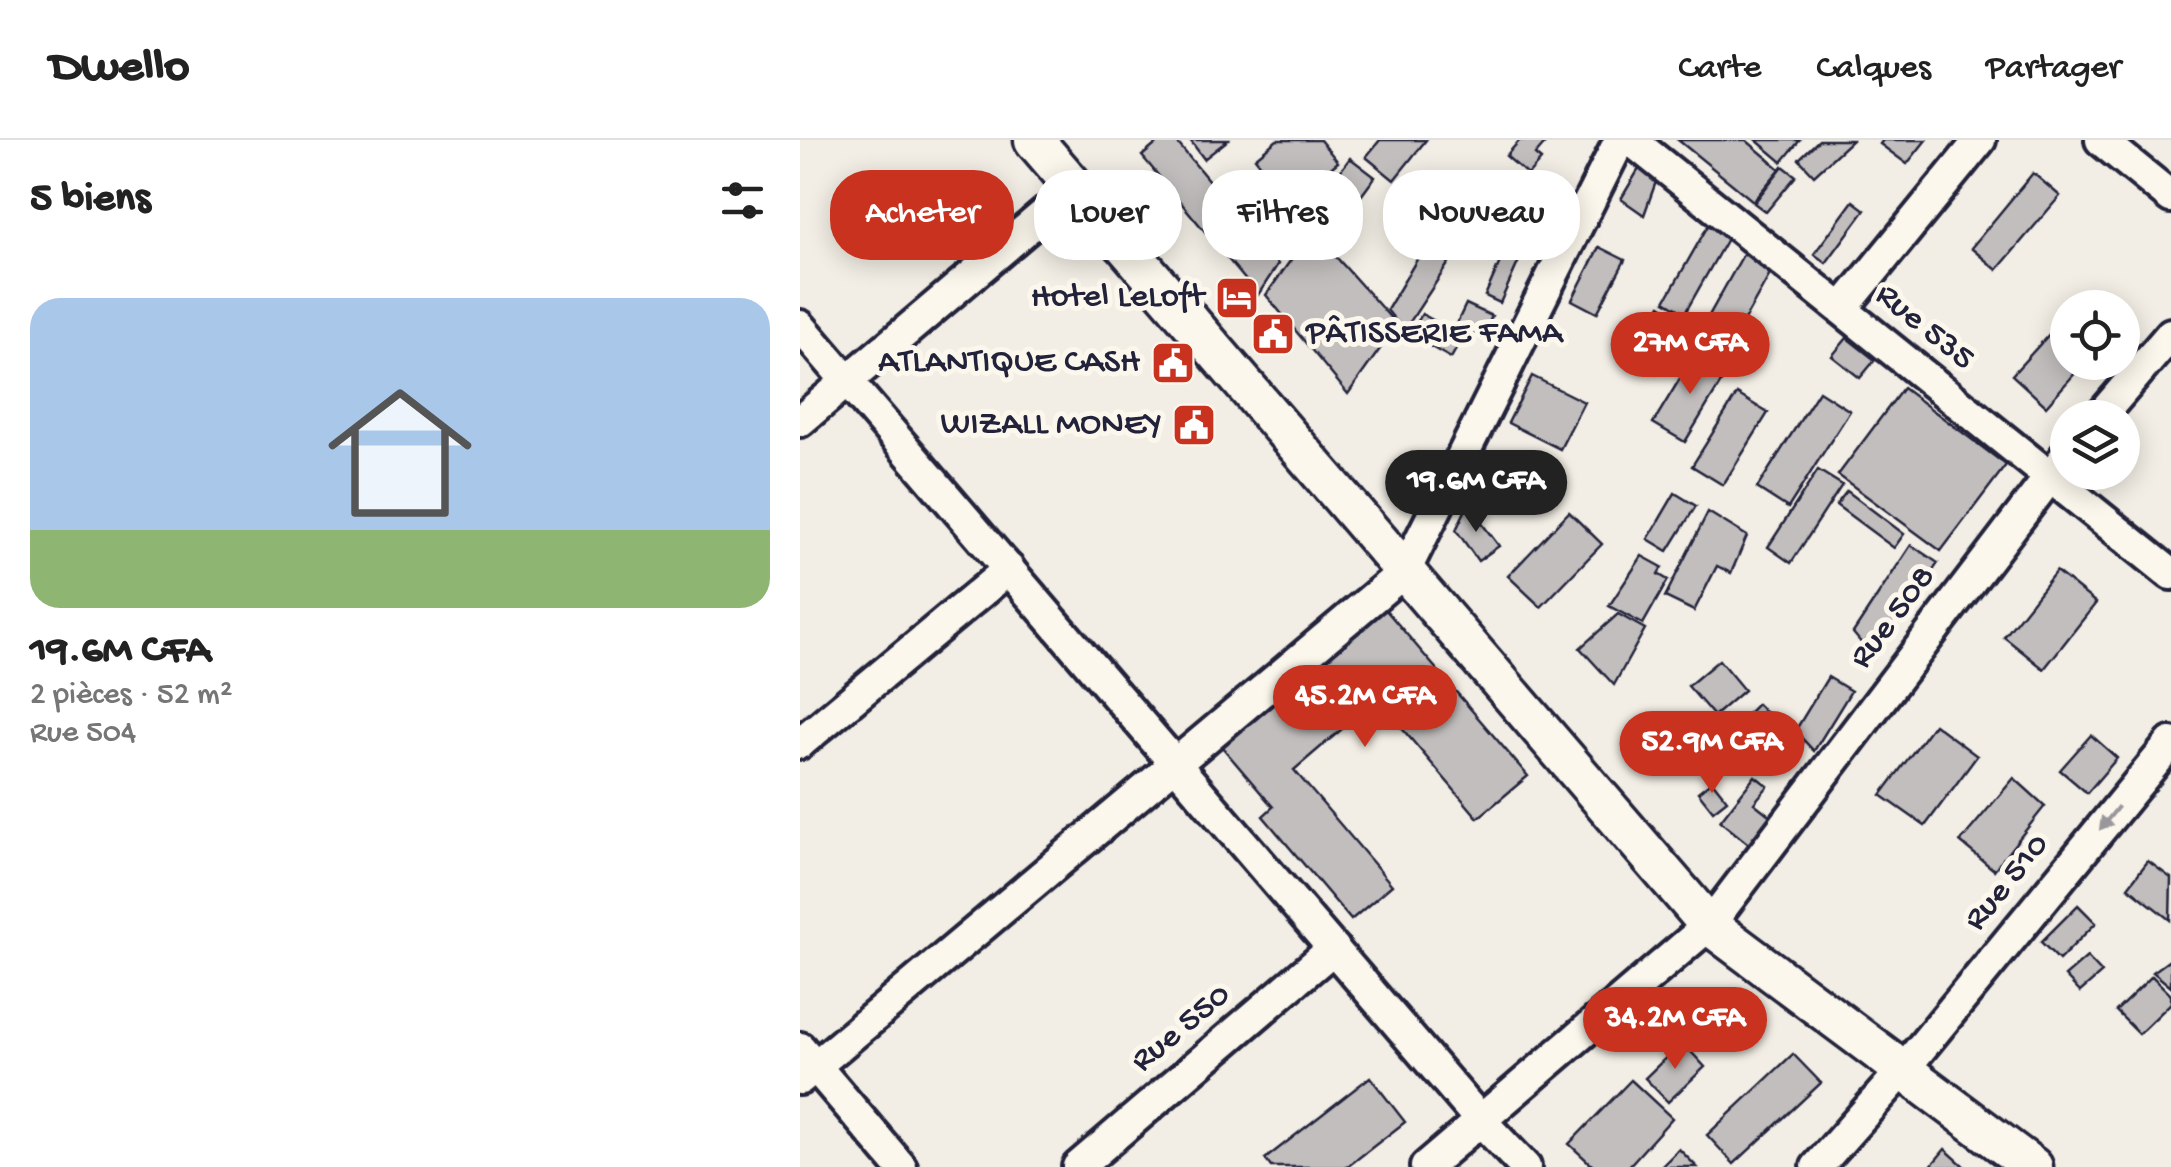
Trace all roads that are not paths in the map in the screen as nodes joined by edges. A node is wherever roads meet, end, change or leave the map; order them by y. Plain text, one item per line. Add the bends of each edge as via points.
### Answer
1 (1034, 140) edge
2 (1620, 140) edge
3 (1631, 140) edge
4 (1980, 140) edge
5 (2102, 140) edge
6 (1060, 170) edge
7 (2171, 197) edge
8 (1034, 223) edge
9 (1137, 260) edge
10 (1842, 309) junction
11 (800, 326) edge
12 (2171, 334) edge
13 (847, 382) junction
14 (2114, 400) edge
15 (800, 422) edge
16 (2050, 458) edge
17 (2050, 475) edge
18 (2085, 490) edge
19 (1009, 569) junction
20 (1405, 570) junction
21 (2171, 574) edge
22 (800, 743) edge
23 (2171, 743) edge
24 (1176, 763) junction
25 (1709, 924) junction
26 (1334, 948) junction
27 (805, 1064) edge
28 (1903, 1070) junction
29 (1480, 1120) junction
30 (901, 1167) edge
31 (1078, 1167) edge
32 (1426, 1167) edge
33 (1525, 1167) edge
34 (1817, 1167) edge
35 (2033, 1167) edge

1 - 6 street
2 - 20 street
3 - 10 street, Rue 535
4 - 10 street
5 - 7 street
8 - 13 street
9 - 20 street
10 - 16 street, Rue 535
11 - 13 street
12 - 14 street
13 - 15 street
13 - 19 street
17 - 25 street, Rue 508
18 - 21 street, Rue 535
19 - 22 street
19 - 24 street
20 - 24 street
20 - 25 street
23 -> 28 street, Rue 510
24 - 26 street
24 - 27 street
25 - 28 street
25 - 29 street, Rue 508
26 - 29 street
26 - 31 street, Rue 550
27 - 30 street
28 - 34 street, Rue 510
28 - 35 street
29 - 32 street, Rue 508
29 - 33 street

